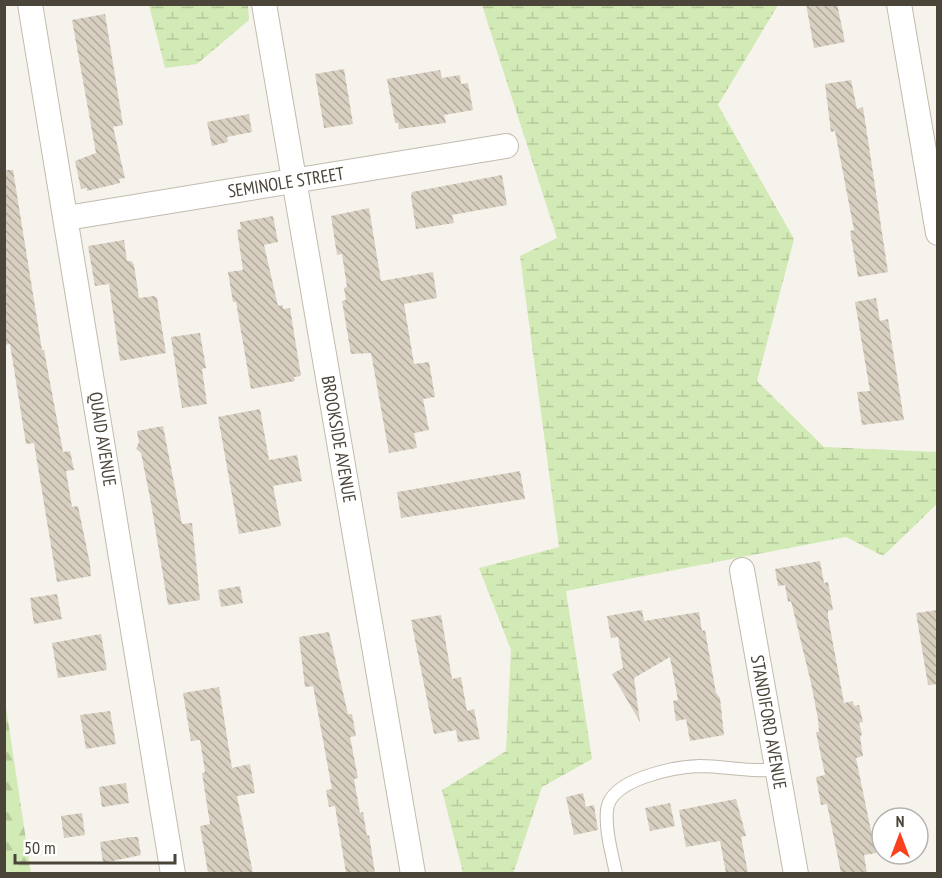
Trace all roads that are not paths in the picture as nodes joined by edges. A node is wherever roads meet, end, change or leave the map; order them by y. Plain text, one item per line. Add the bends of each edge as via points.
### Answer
1 (30, 4) edge
2 (264, 4) edge
3 (899, 4) edge
4 (506, 146) dead end
5 (294, 180) junction
6 (67, 218) junction
7 (938, 233) edge
8 (742, 570) dead end
9 (778, 769) junction
10 (173, 873) edge
11 (412, 873) edge
12 (616, 873) edge
13 (796, 873) edge

1 - 6 street, QUAID AVENUE
2 - 5 street, BROOKSIDE AVENUE
3 - 7 street
4 - 5 street, SEMINOLE STREET
5 - 6 street, SEMINOLE STREET
5 - 11 street, BROOKSIDE AVENUE
6 - 10 street, QUAID AVENUE
8 - 9 street, STANDIFORD AVENUE
9 - 12 lane via 698,766 656,773 618,789 607,808
9 - 13 street, STANDIFORD AVENUE

